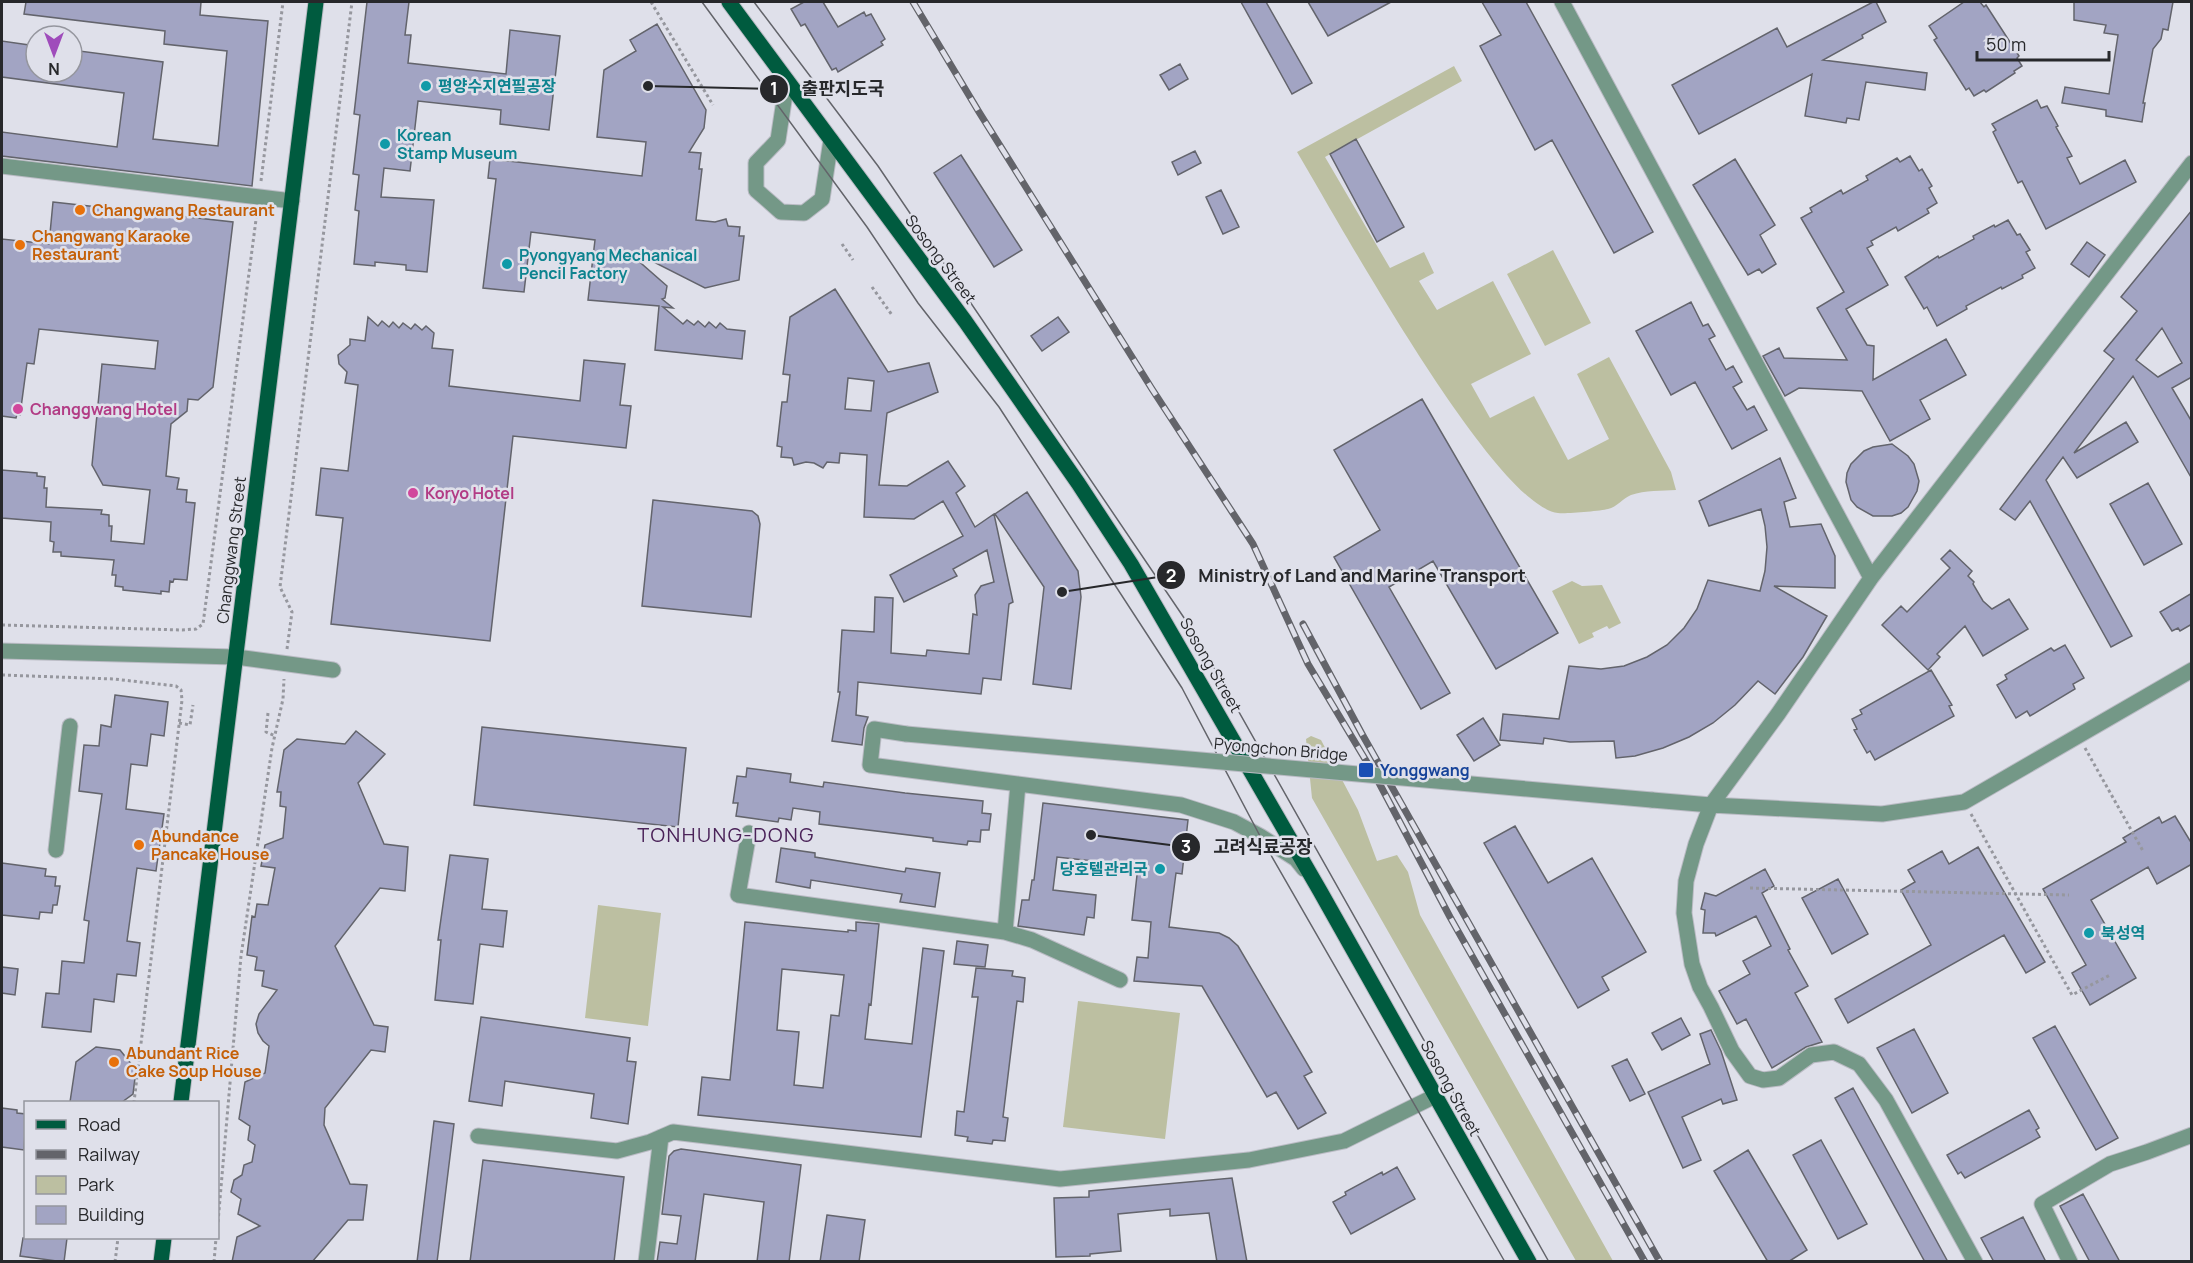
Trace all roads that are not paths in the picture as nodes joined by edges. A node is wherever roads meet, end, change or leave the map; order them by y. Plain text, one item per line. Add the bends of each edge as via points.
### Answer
1 (316, 2) edge
2 (729, 2) edge
3 (1562, 2) edge
4 (787, 81) junction
5 (831, 140) junction
6 (2192, 163) edge
7 (2, 166) edge
8 (292, 201) junction
9 (1871, 578) junction
10 (2, 651) edge
11 (236, 657) junction
12 (333, 670) dead end
13 (2192, 670) edge
14 (70, 726) dead end
15 (1018, 784) junction
16 (1711, 806) junction
17 (749, 833) dead end
18 (56, 850) dead end
19 (1320, 891) junction
20 (1005, 932) junction
21 (1120, 980) dead end
22 (1435, 1096) junction
23 (181, 1101) edge
24 (2192, 1135) edge
25 (478, 1136) dead end
26 (661, 1137) junction
27 (164, 1239) edge
28 (161, 1262) edge
29 (646, 1262) edge
30 (1529, 1262) edge
31 (1976, 1262) edge
32 (2070, 1262) edge

1 - 8 main road, Changgwang Street
2 - 4 main road, Sosong Street
3 - 9 street
4 - 5 main road, Sosong Street
4 - 5 street via 778,140 756,163 756,190 780,212 804,213 822,199
5 - 19 main road, Sosong Street via 965,321 1125,555
6 - 9 street
7 - 8 street
8 - 11 main road, Changgwang Street
9 - 16 street
10 - 11 street
11 - 12 street
11 - 23 main road, Changgwang Street
13 - 16 street, Pyongchon Bridge via 1964,802 1882,814
14 - 18 street
15 - 16 street, Pyongchon Bridge, bridge via 870,765 874,729 906,735
15 - 19 street via 1181,805 1234,822 1296,859
15 - 20 street
16 - 31 street via 1686,881 1684,913 1692,964 1732,1051 1750,1076 1763,1080 1779,1078 1811,1055 1834,1052 1859,1064 1886,1100
17 - 20 street via 738,895
19 - 22 main road, Sosong Street
20 - 21 street via 1032,940
22 - 26 street via 1344,1141 1249,1160 1060,1179 673,1132
22 - 30 main road, Sosong Street
24 - 32 street via 2110,1164 2042,1204
25 - 26 street via 617,1151
26 - 29 street
27 - 28 main road

